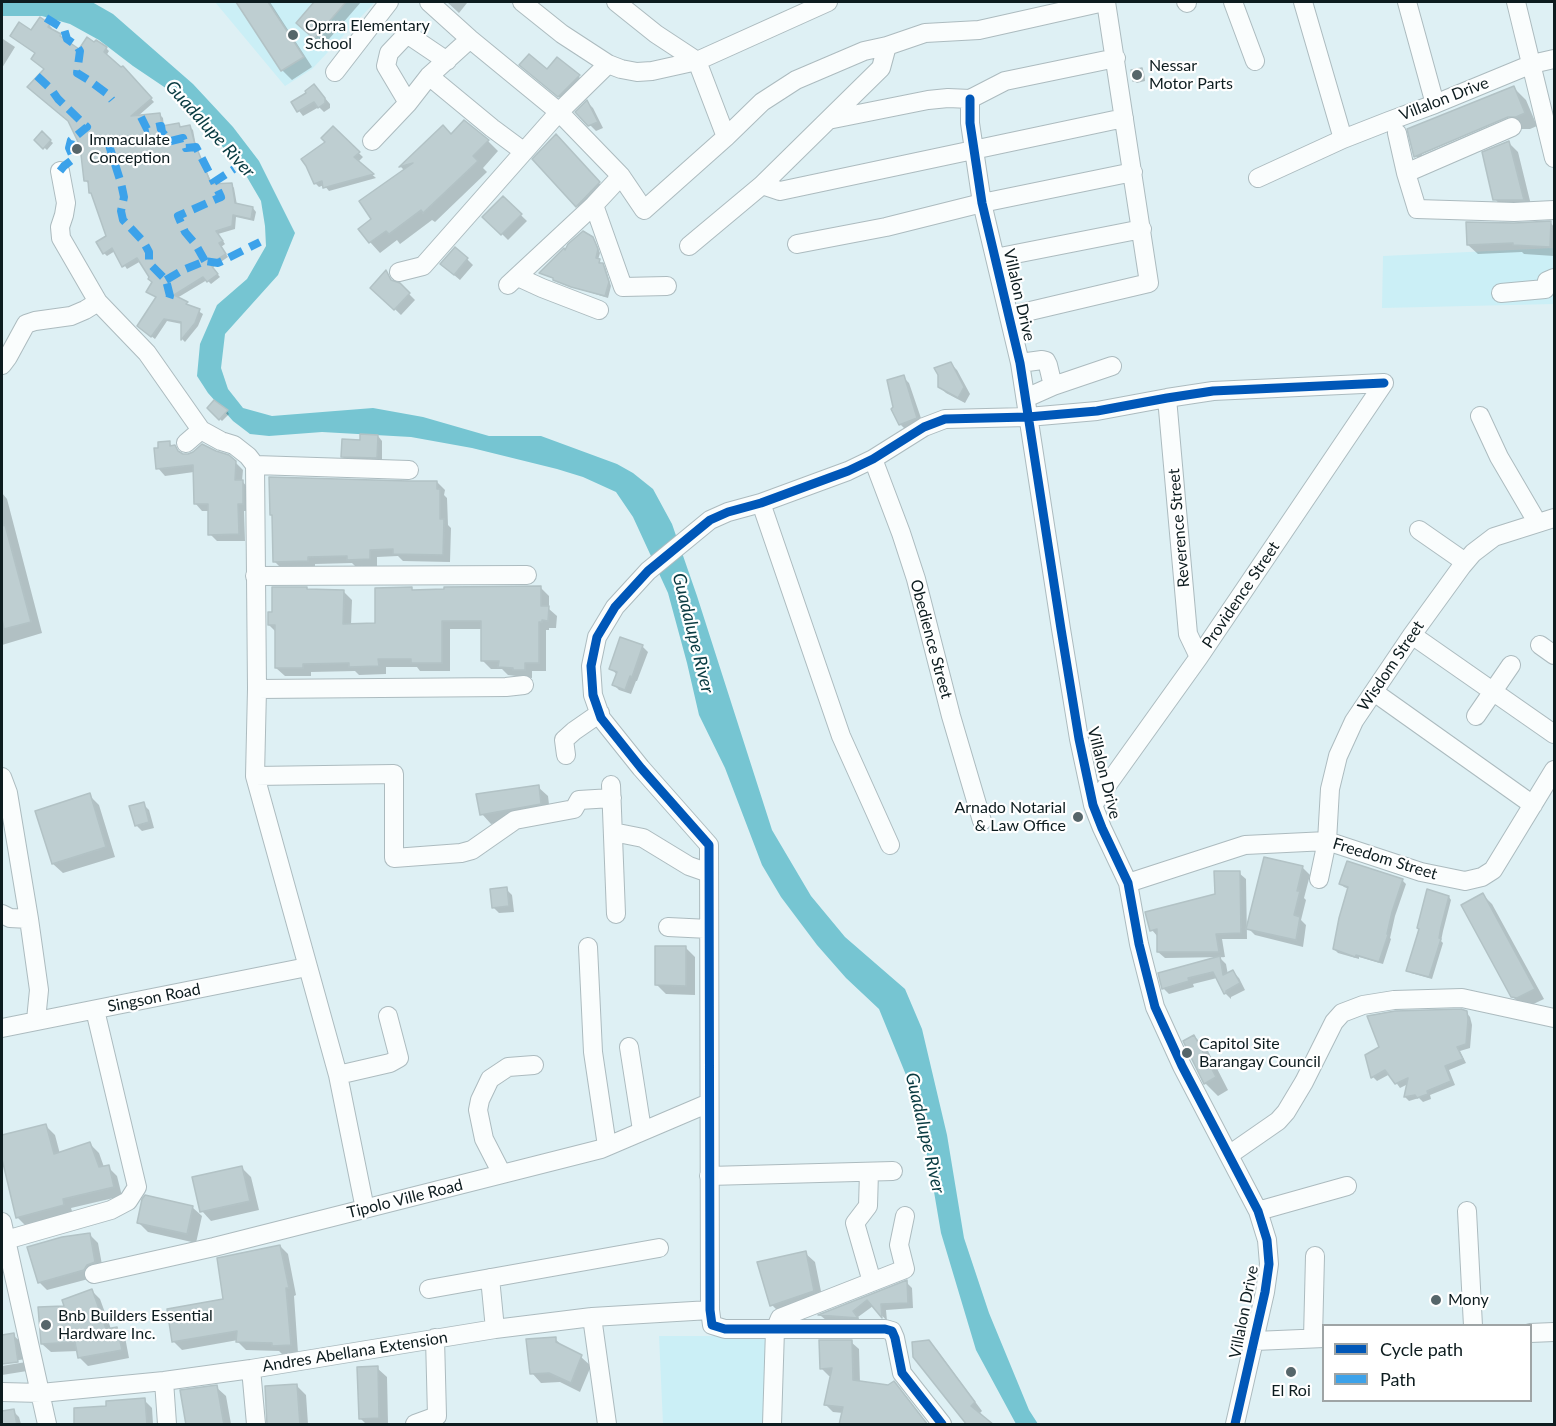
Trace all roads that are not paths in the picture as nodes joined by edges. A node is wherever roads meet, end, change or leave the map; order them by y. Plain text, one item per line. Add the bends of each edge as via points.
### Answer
1 (389, 2) edge
2 (429, 2) edge
3 (522, 2) edge
4 (616, 2) edge
5 (828, 2) edge
6 (1105, 2) edge
7 (1233, 2) edge
8 (1303, 2) edge
9 (1407, 2) edge
10 (1516, 2) edge
11 (470, 39) junction
12 (887, 46) junction
13 (1116, 58) junction
14 (1554, 59) edge
15 (447, 61) junction
16 (697, 62) junction
17 (1255, 62) dead end
18 (608, 64) junction
19 (1532, 64) junction
20 (335, 72) dead end
21 (429, 76) junction
22 (970, 99) junction
23 (408, 103) junction
24 (1435, 104) junction
25 (559, 112) junction
26 (1124, 118) junction
27 (828, 120) junction
28 (1512, 128) dead end
29 (1397, 133) dead end
30 (726, 137) junction
31 (1343, 139) junction
32 (372, 141) dead end
33 (975, 150) junction
34 (523, 151) junction
35 (1554, 158) edge
36 (60, 171) dead end
37 (1133, 172) junction
38 (1406, 173) junction
39 (621, 176) junction
40 (1258, 178) dead end
41 (762, 185) junction
42 (982, 203) junction
43 (594, 205) junction
44 (1554, 210) edge
45 (1142, 229) junction
46 (797, 244) dead end
47 (689, 246) dead end
48 (995, 258) junction
49 (399, 272) dead end
50 (1554, 278) edge
51 (667, 286) dead end
52 (1501, 293) dead end
53 (98, 302) junction
54 (600, 310) dead end
55 (1009, 316) junction
56 (1020, 363) junction
57 (2, 365) edge
58 (1112, 366) dead end
59 (1053, 387) junction
60 (1026, 398) junction
61 (1167, 398) junction
62 (1480, 416) dead end
63 (1028, 417) junction
64 (201, 430) junction
65 (186, 443) dead end
66 (873, 459) junction
67 (255, 465) junction
68 (409, 470) dead end
69 (761, 503) junction
70 (1546, 520) edge
71 (1419, 530) dead end
72 (1466, 562) junction
73 (527, 575) dead end
74 (255, 576) junction
75 (1412, 635) junction
76 (1199, 657) junction
77 (1511, 665) dead end
78 (524, 685) dead end
79 (256, 689) junction
80 (1493, 691) junction
81 (1374, 692) junction
82 (600, 714) junction
83 (1476, 716) dead end
84 (1554, 734) edge
85 (566, 755) dead end
86 (1554, 770) edge
87 (255, 776) junction
88 (2, 777) edge
89 (1093, 804) junction
90 (1533, 806) junction
91 (982, 821) dead end
92 (613, 832) junction
93 (1327, 841) junction
94 (890, 845) dead end
95 (709, 873) junction
96 (1320, 879) dead end
97 (1128, 883) junction
98 (2, 914) edge
99 (616, 914) dead end
100 (29, 919) junction
101 (668, 927) dead end
102 (709, 929) junction
103 (588, 947) dead end
104 (307, 967) junction
105 (95, 1010) junction
106 (388, 1016) dead end
107 (1554, 1018) edge
108 (36, 1020) junction
109 (2, 1028) edge
110 (629, 1047) dead end
111 (534, 1065) dead end
112 (338, 1075) junction
113 (709, 1103) junction
114 (642, 1130) junction
115 (607, 1146) junction
116 (1229, 1155) junction
117 (893, 1171) dead end
118 (869, 1172) junction
119 (502, 1174) junction
120 (709, 1176) junction
121 (1347, 1186) dead end
122 (365, 1209) junction
123 (1258, 1211) junction
124 (1467, 1211) dead end
125 (905, 1216) dead end
126 (2, 1222) edge
127 (6, 1240) junction
128 (658, 1248) dead end
129 (1315, 1256) dead end
130 (94, 1274) dead end
131 (490, 1278) junction
132 (872, 1282) junction
133 (429, 1289) dead end
134 (710, 1310) junction
135 (592, 1317) junction
136 (1473, 1324) edge
137 (495, 1329) junction
138 (775, 1330) junction
139 (1554, 1332) edge
140 (1532, 1334) edge
141 (435, 1338) junction
142 (1318, 1338) edge
143 (1255, 1341) junction
144 (251, 1369) junction
145 (164, 1382) junction
146 (2, 1392) edge
147 (41, 1393) junction
148 (47, 1425) edge
149 (168, 1425) edge
150 (256, 1425) edge
151 (415, 1425) edge
152 (607, 1425) edge
153 (772, 1425) edge
154 (942, 1425) edge
155 (1235, 1425) edge

1 - 20 street
2 - 11 street
3 - 18 street
4 - 16 street
5 - 16 street
6 - 12 street via 979,30 925,33
6 - 13 street
7 - 17 street
8 - 31 street
9 - 24 street
10 - 19 street
11 - 15 street
11 - 25 street
12 - 27 street via 881,68
12 - 30 street via 864,51 796,80 762,102
13 - 22 street via 1005,81
13 - 26 street
14 - 19 street, Villalon Drive
15 - 21 street
15 - 23 street via 407,34 389,53 386,66
16 - 18 street via 637,72
16 - 30 street
18 - 25 street
19 - 24 street, Villalon Drive
19 - 35 street
21 - 23 street
21 - 34 street
22 - 27 street via 928,100
22 - 33 street, Villalon Drive
23 - 32 street
24 - 31 street, Villalon Drive
25 - 34 street
25 - 39 street
26 - 33 street
26 - 37 street
27 - 41 street
28 - 38 street
29 - 38 street
30 - 39 street via 644,210
31 - 40 street, Villalon Drive
33 - 41 street via 780,191
33 - 42 street, Villalon Drive
34 - 49 street via 423,266
36 - 53 street via 66,202 61,238
37 - 42 street
37 - 45 street
38 - 44 street via 1417,209
39 - 43 street
41 - 47 street
42 - 46 street
42 - 48 street, Villalon Drive
43 - 51 street via 622,287
43 - 54 street via 513,281
45 - 48 street
45 - 55 street via 1149,283
48 - 55 street, Villalon Drive
50 - 52 street via 1547,280 1545,289
53 - 57 street via 71,316 26,324
53 - 64 street via 147,353
55 - 56 street, Villalon Drive
56 - 59 street via 1046,362
56 - 60 street, Villalon Drive
58 - 59 street
59 - 60 street
60 - 63 street, Villalon Drive
61 - 63 street via 1097,411
61 - 76 street, Reverence Street via 1188,633
61 - 76 street, Providence Street via 1213,391 1384,383
62 - 70 street via 1499,457
63 - 66 street via 945,419
63 - 89 street, Villalon Drive via 1079,740
64 - 65 street
64 - 67 street via 234,445
66 - 69 street
66 - 91 street, Obedience Street via 916,579
67 - 68 street
67 - 74 street
69 - 82 street via 710,520 648,571 615,607 597,638 591,666 593,695
69 - 94 street via 841,736
70 - 72 street, Wisdom Street via 1494,537
71 - 72 street
72 - 75 street, Wisdom Street
73 - 74 street
74 - 79 street
75 - 80 street
75 - 81 street, Wisdom Street
76 - 89 street, Providence Street
77 - 80 street
78 - 79 street
79 - 87 street
80 - 83 street
80 - 84 street
81 - 90 street
81 - 93 street, Wisdom Street via 1354,721 1338,756 1330,789
82 - 85 street via 564,740
82 - 95 street via 709,845
86 - 90 street, Freedom Street
87 - 92 street via 394,774 394,858 472,850 515,820 573,809 579,800 612,791
87 - 104 street
88 - 100 street
89 - 97 street, Villalon Drive
90 - 93 street, Freedom Street via 1493,870 1465,881 1421,872
92 - 95 street via 643,838 689,866
92 - 99 street
93 - 96 street, Wisdom Street
93 - 97 street, Freedom Street via 1245,845
95 - 102 street
97 - 116 street, Villalon Drive via 1155,1007
98 - 100 street
100 - 108 street via 39,990
101 - 102 street
102 - 113 street
103 - 115 street via 593,1052
104 - 105 street, Singson Road
104 - 112 street
105 - 108 street, Singson Road
105 - 127 street via 137,1187 128,1201 111,1209
106 - 112 street via 399,1058
107 - 116 street via 1462,998 1394,1000 1342,1013 1286,1112
108 - 109 street, Singson Road
110 - 114 street
111 - 119 street via 508,1068 490,1079 480,1100 478,1110 484,1139
112 - 122 street
113 - 114 street, Tipolo Ville Road
113 - 120 street
114 - 115 street, Tipolo Ville Road
115 - 119 street, Tipolo Ville Road
116 - 123 street, Villalon Drive
117 - 118 street
118 - 120 street
118 - 132 street via 868,1206 855,1223
119 - 122 street, Tipolo Ville Road
120 - 134 street
121 - 123 street
122 - 130 street, Tipolo Ville Road
123 - 143 street, Villalon Drive via 1269,1264
124 - 136 street
125 - 132 street via 899,1245 905,1269
126 - 127 street
127 - 147 street
128 - 131 street
129 - 142 street
131 - 133 street
131 - 137 street
132 - 138 street via 780,1318
134 - 135 street, Andres Abellana Extension
134 - 138 street via 712,1325
135 - 137 street, Andres Abellana Extension
135 - 152 street
137 - 141 street, Andres Abellana Extension
138 - 153 street
138 - 154 street via 892,1331 902,1373
139 - 140 street
141 - 144 street, Andres Abellana Extension
141 - 151 street via 437,1416
142 - 143 street
143 - 155 street, Villalon Drive
144 - 145 street, Andres Abellana Extension
144 - 150 street
145 - 147 street, Andres Abellana Extension
145 - 149 street
146 - 147 street, Andres Abellana Extension
147 - 148 street

